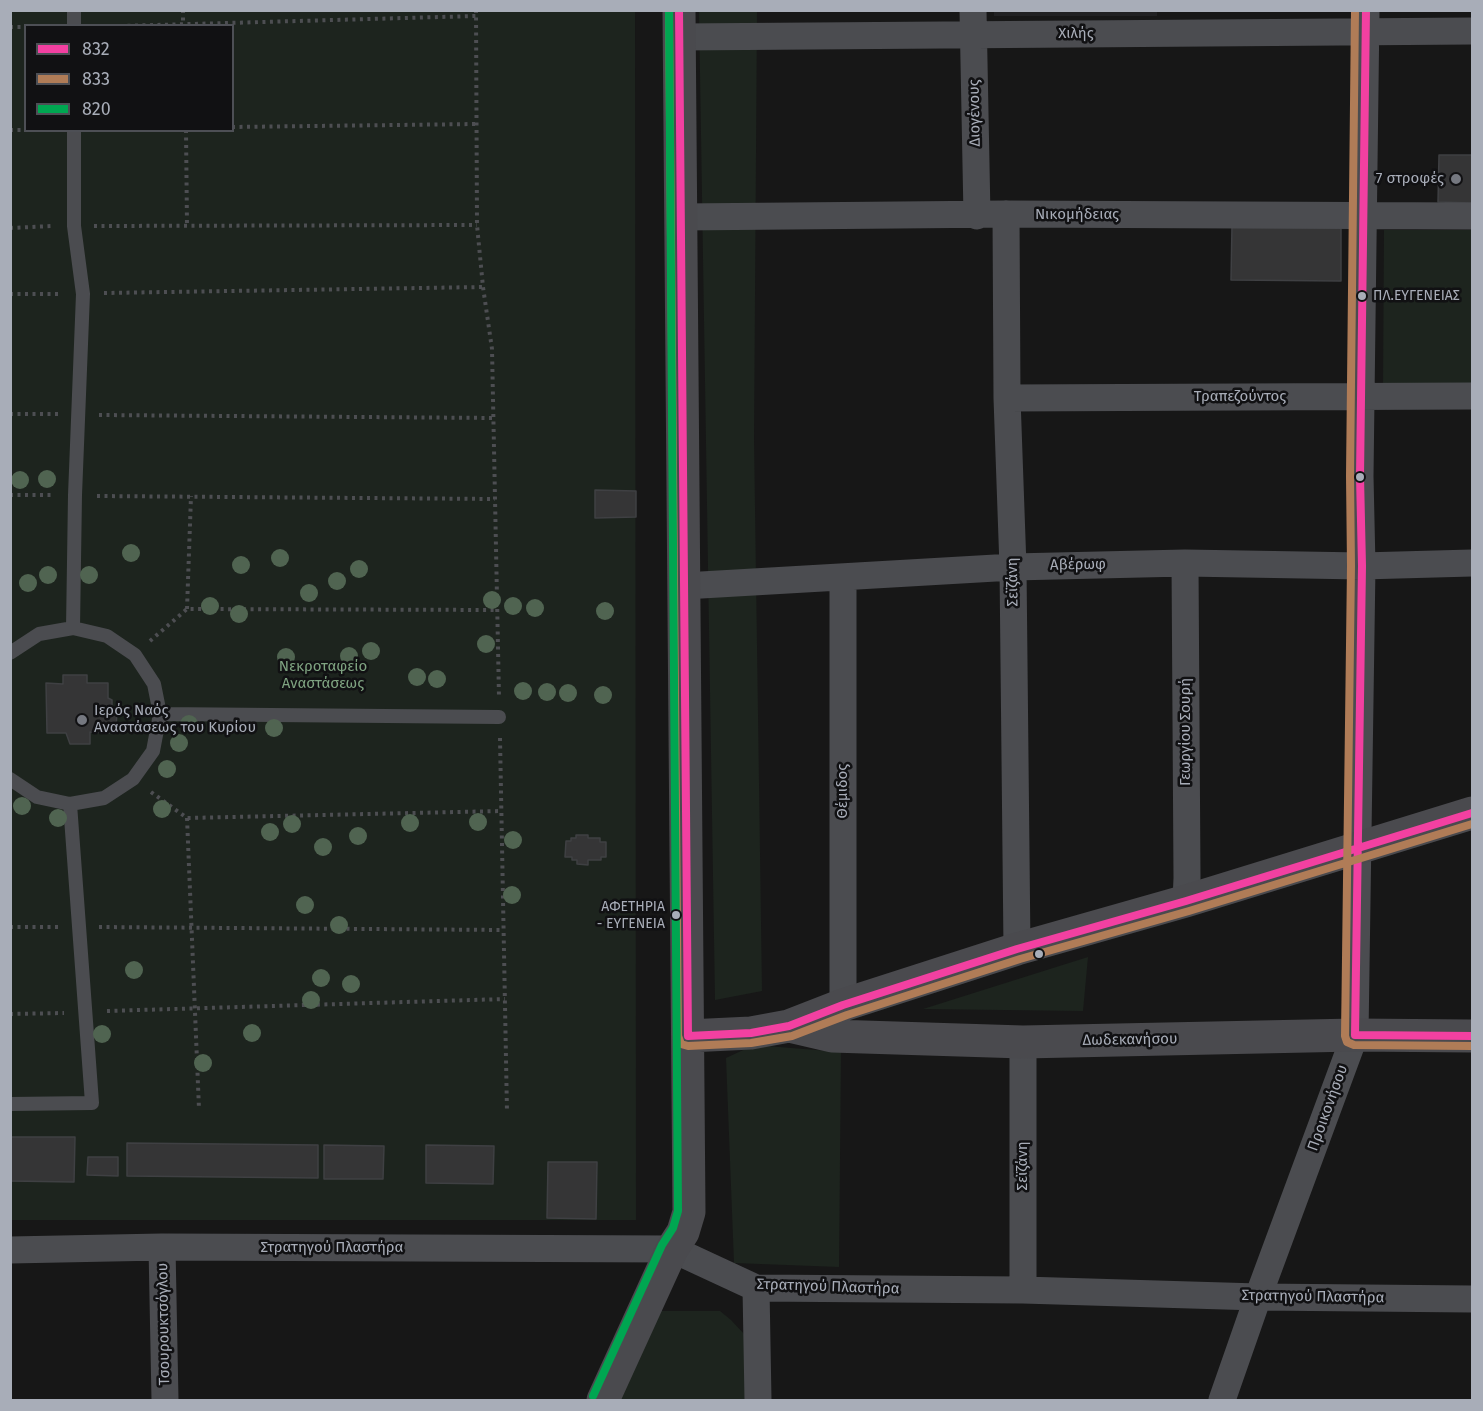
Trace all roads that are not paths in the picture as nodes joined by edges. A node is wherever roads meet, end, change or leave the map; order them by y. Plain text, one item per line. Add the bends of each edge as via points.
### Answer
1 (1366, 21) edge
2 (973, 23) edge
3 (679, 24) edge
4 (1473, 31) edge
5 (74, 132) edge
6 (1006, 214) junction
7 (977, 216) junction
8 (1473, 216) edge
9 (681, 217) junction
10 (1364, 217) junction
11 (1473, 396) edge
12 (1361, 397) junction
13 (1008, 398) junction
14 (1185, 563) junction
15 (1473, 563) edge
16 (1362, 566) junction
17 (1013, 567) junction
18 (843, 578) junction
19 (684, 586) junction
20 (73, 628) junction
21 (10, 653) edge
22 (160, 714) junction
23 (499, 717) road end
24 (10, 779) edge
25 (70, 804) junction
26 (1473, 813) edge
27 (1358, 848) junction
28 (1186, 901) junction
29 (1017, 949) junction
30 (843, 1005) junction
31 (789, 1026) junction
32 (1355, 1035) junction
33 (688, 1036) junction
34 (1473, 1036) edge
35 (1023, 1042) junction
36 (10, 1104) edge
37 (162, 1247) junction
38 (672, 1249) junction
39 (10, 1250) edge
40 (756, 1288) junction
41 (1023, 1290) junction
42 (1258, 1297) junction
43 (1473, 1299) edge
44 (165, 1401) edge
45 (603, 1401) edge
46 (758, 1401) edge
47 (1222, 1401) edge

1 - 2 street, Χιλής
1 - 4 street, Χιλής
1 - 10 street, Προικονήσου
2 - 3 street, Χιλής
2 - 7 street, Διογένους
3 - 9 street
5 - 20 lane via 74,226 83,294
6 - 7 street, Νικομήδειας
6 - 10 street, Νικομήδειας
6 - 13 street, Σεϊζάνη
7 - 9 street, Νικομήδειας
8 - 10 street, Νικομήδειας
9 - 19 street
10 - 12 street, Προικονήσου
11 - 12 street, Τραπεζούντος
12 - 13 street, Τραπεζούντος
12 - 16 street, Προικονήσου
13 - 17 street, Σεϊζάνη
14 - 16 street, Αβέρωφ
14 - 17 street, Αβέρωφ
14 - 28 street, Γεωργίου Σουρή
15 - 16 street, Αβέρωφ
16 - 27 street, Προικονήσου
17 - 18 street, Αβέρωφ
17 - 29 street, Σεϊζάνη
18 - 19 street, Αβέρωφ
18 - 30 street, Θέμιδος
19 - 33 street
20 - 21 lane via 39,634
20 - 22 lane via 107,636 135,655 154,684
22 - 23 lane
22 - 25 lane via 153,752 133,779 104,798
24 - 25 lane via 37,797
25 - 36 lane via 92,1103
26 - 27 street
27 - 28 street
27 - 32 street, Προικονήσου
28 - 29 street
29 - 30 street
30 - 31 street
31 - 33 street via 751,1033
31 - 35 street, Δωδεκανήσου via 840,1036
32 - 34 street, Δωδεκανήσου
32 - 35 street, Δωδεκανήσου
32 - 42 street, Προικονήσου
33 - 38 street via 689,1212
35 - 41 street, Σεϊζάνη
37 - 38 street, Στρατηγού Πλαστήρα
37 - 39 street, Στρατηγού Πλαστήρα
37 - 44 street, Τσουρουκτσόγλου
38 - 40 street, Στρατηγού Πλαστήρα
38 - 45 street
40 - 41 street, Στρατηγού Πλαστήρα
40 - 46 street
41 - 42 street, Στρατηγού Πλαστήρα
42 - 43 street, Στρατηγού Πλαστήρα
42 - 47 street, Προικονήσου

